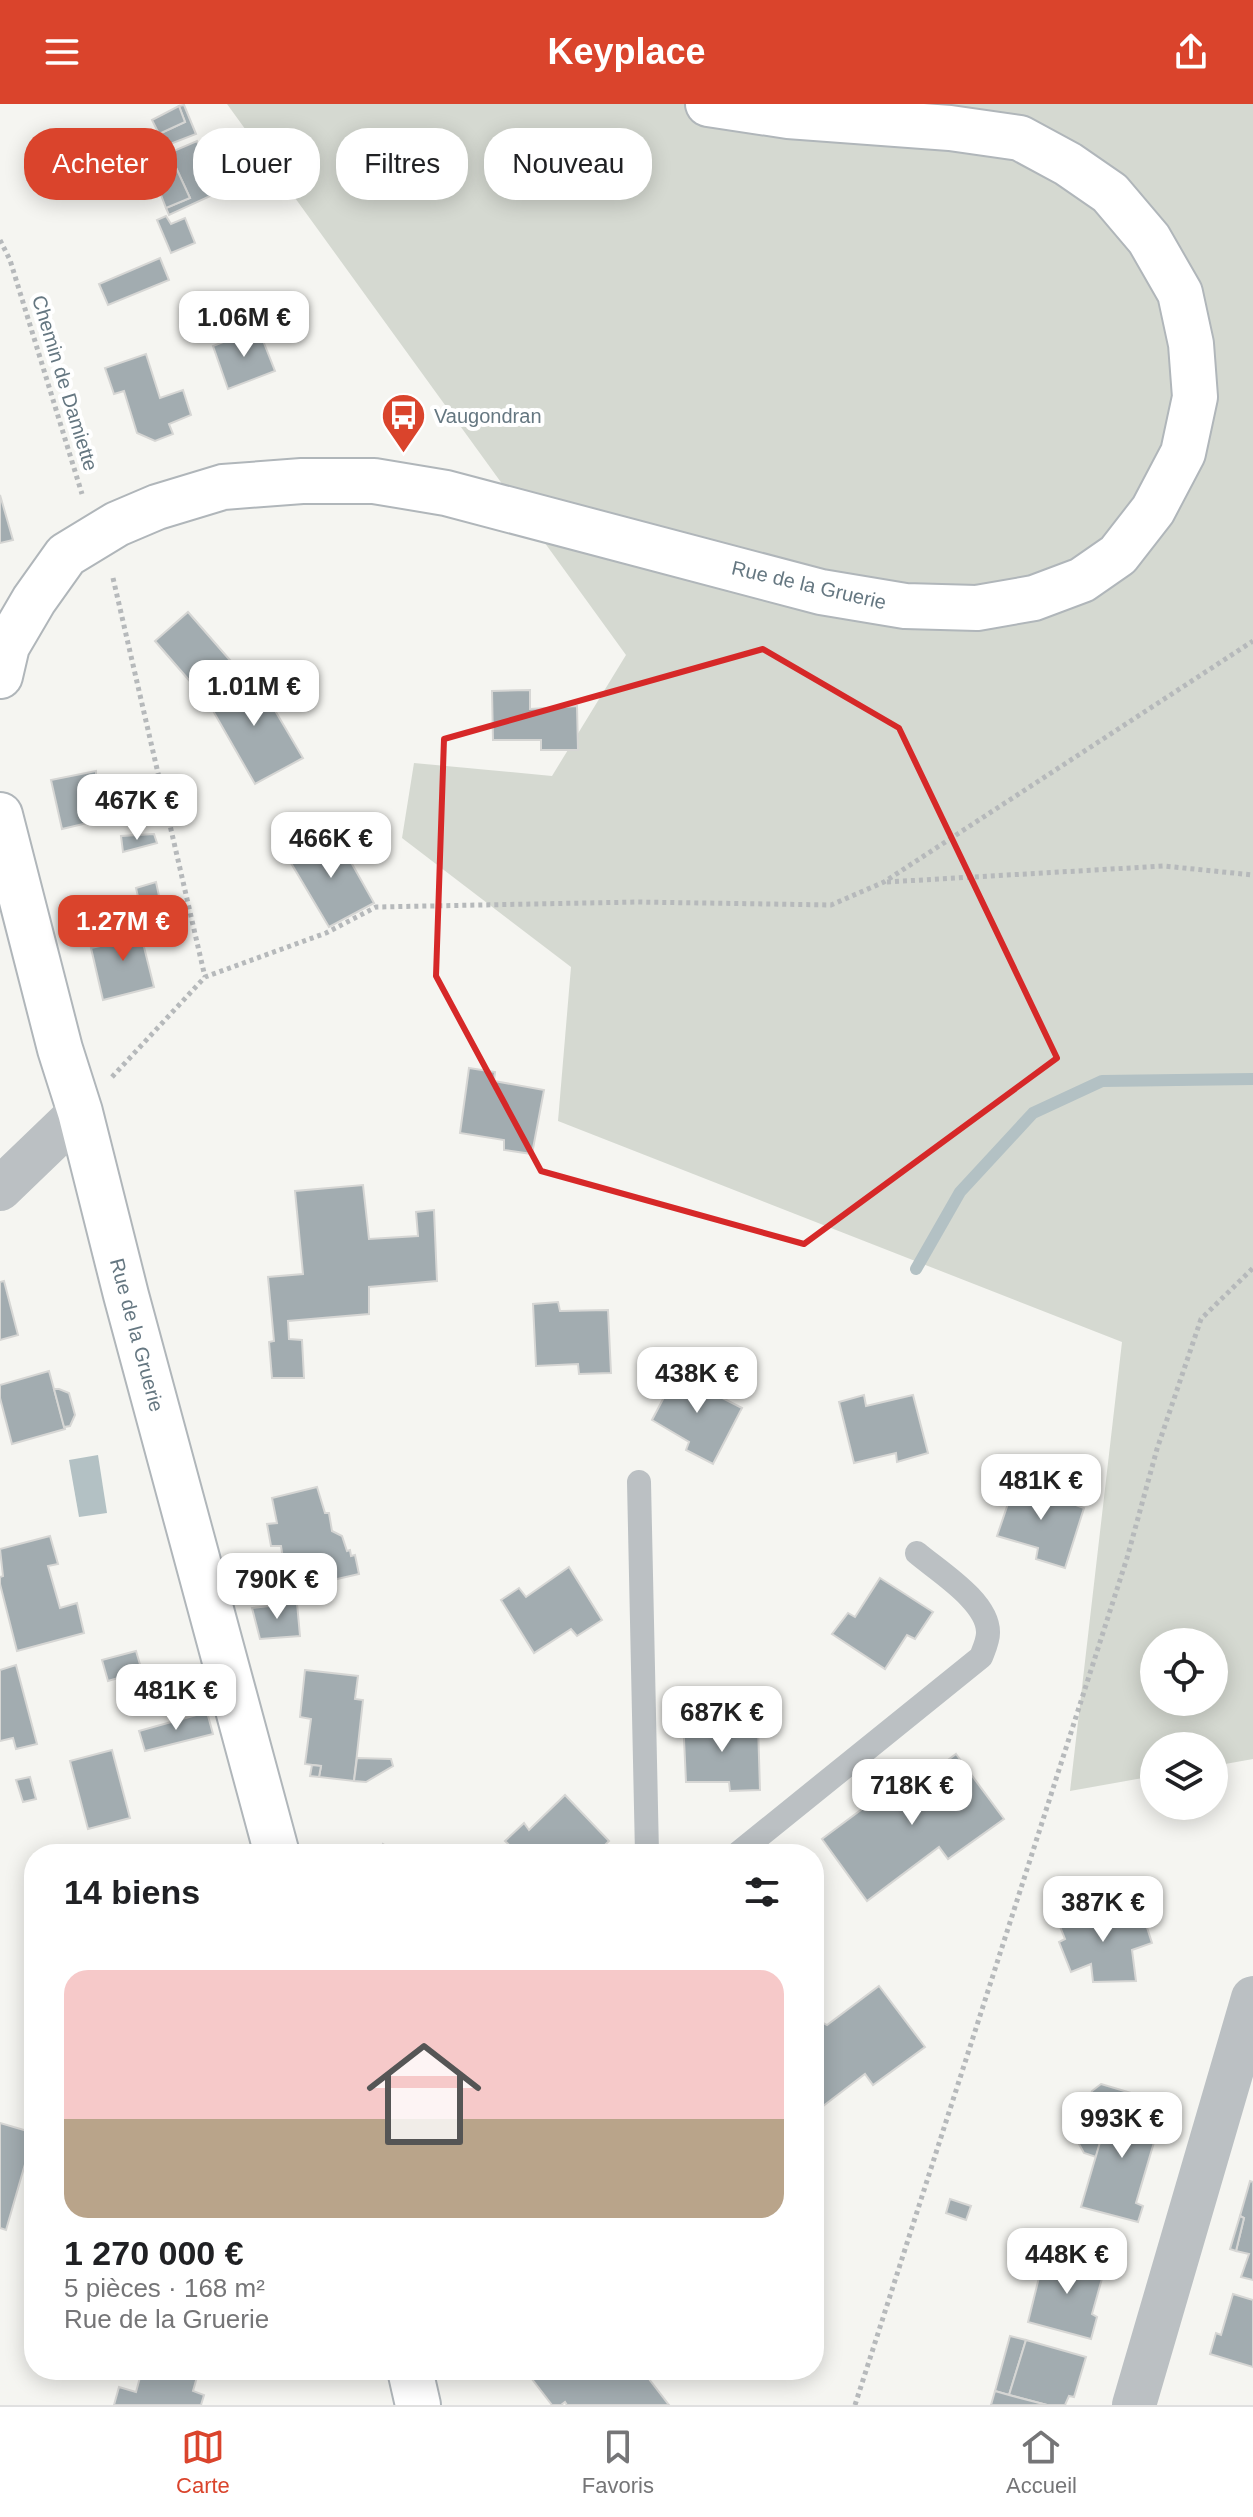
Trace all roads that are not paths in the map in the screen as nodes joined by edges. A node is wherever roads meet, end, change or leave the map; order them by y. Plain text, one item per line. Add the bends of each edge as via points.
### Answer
1 (708, 104) edge
2 (0, 676) edge
3 (0, 815) edge
4 (80, 1112) junction
5 (0, 1189) edge
6 (639, 1482) dead end
7 (917, 1553) dead end
8 (274, 1844) edge
9 (647, 1844) edge
10 (749, 1844) edge
11 (1253, 1998) edge
12 (412, 2380) edge
13 (418, 2405) edge
14 (1134, 2405) edge

1 - 2 street, Rue de la Gruerie via 1020,138 1110,193 1149,239 1180,293 1195,397 1183,453 1153,510 1118,555 1082,580 1034,598 977,608 905,606 821,592 446,493 374,481 223,487 117,524 66,555 7,646
3 - 4 street, Rue de la Gruerie
4 - 5 street
4 - 8 street, Rue de la Gruerie
6 - 9 lane
7 - 10 lane via 979,1606 989,1637 981,1657
11 - 14 street
12 - 13 street

